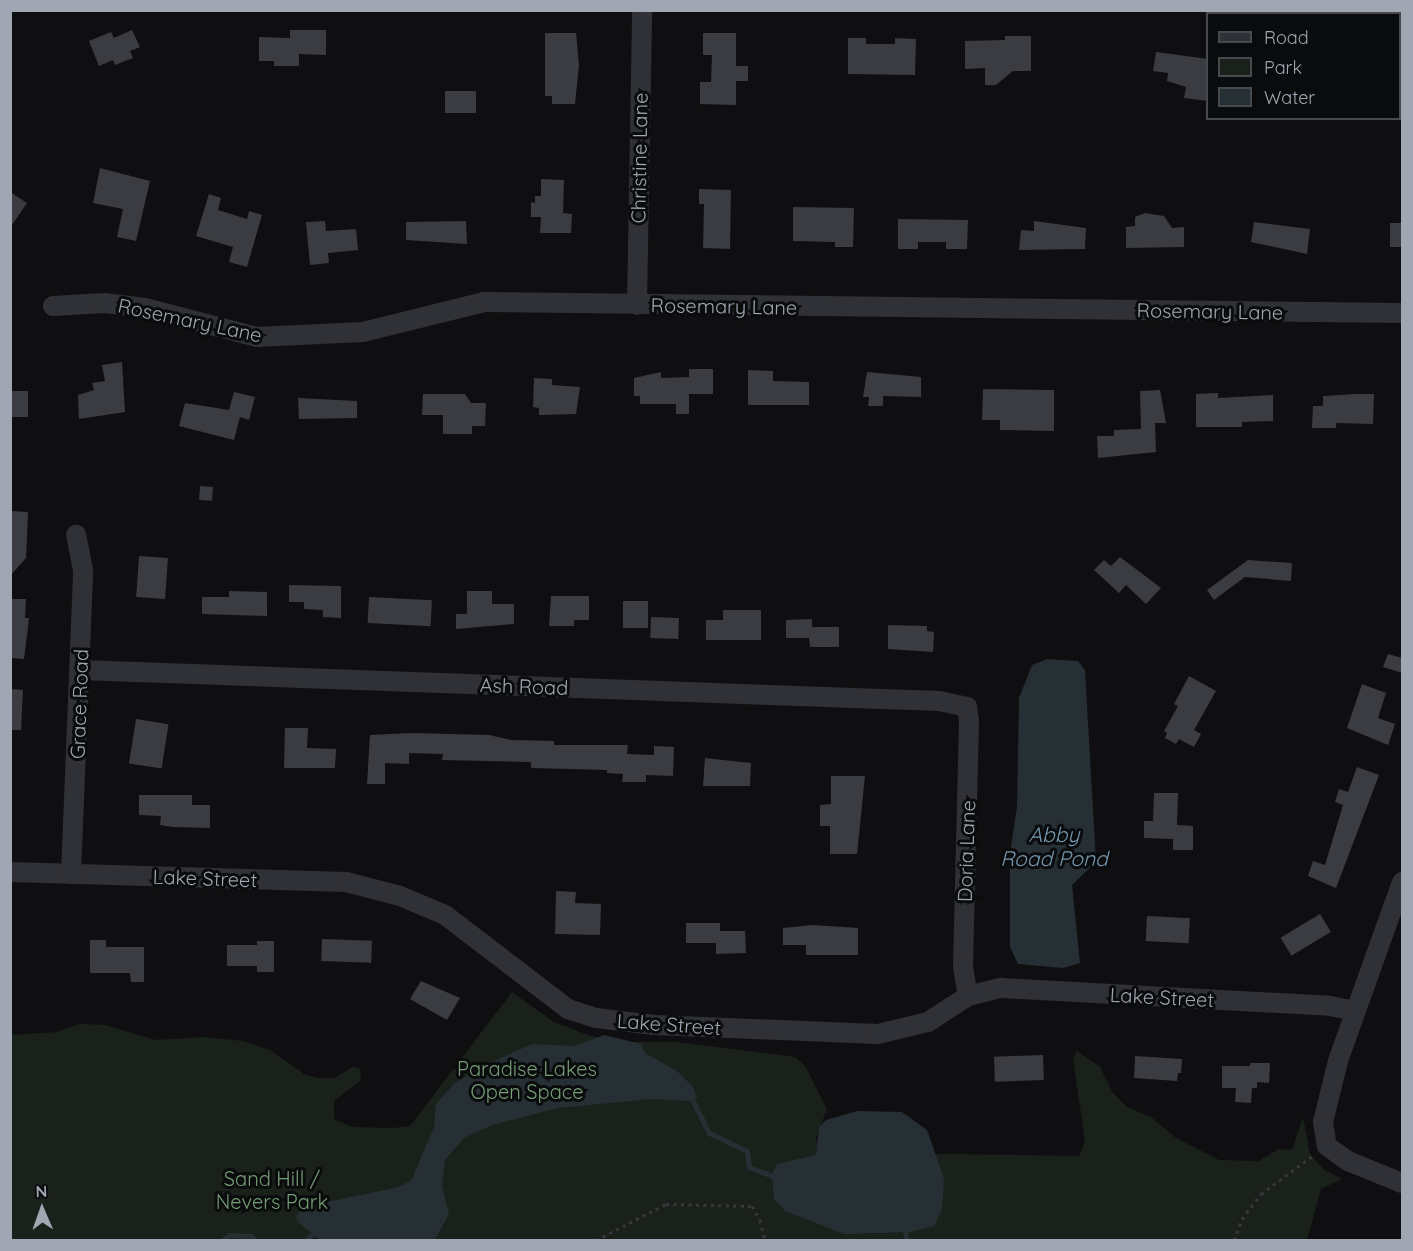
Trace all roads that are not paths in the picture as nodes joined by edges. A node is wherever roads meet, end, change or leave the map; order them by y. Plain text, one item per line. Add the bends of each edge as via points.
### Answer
1 (642, 10) edge
2 (637, 305) junction
3 (53, 306) dead end
4 (1402, 313) edge
5 (76, 535) dead end
6 (80, 670) junction
7 (966, 707) joint
8 (10, 872) edge
9 (71, 874) junction
10 (1402, 882) edge
11 (968, 996) junction
12 (1356, 1011) junction
13 (1402, 1183) edge

1 - 2 street, Christine Lane
2 - 3 street, Rosemary Lane via 484,302 363,332 289,337 257,337 145,308 105,303
2 - 4 street, Rosemary Lane
5 - 6 street, Grace Road via 83,570
6 - 7 street, Ash Road via 939,701
6 - 9 street, Grace Road
7 - 11 street, Doria Lane via 969,721 963,966
8 - 9 street, Lake Street
9 - 11 street, Lake Street via 346,882 400,896 445,915 545,994 568,1009 596,1018 654,1025 878,1034 928,1022
10 - 12 street
11 - 12 street, Lake Street via 1001,988 1330,1006
12 - 13 street via 1323,1122 1327,1146 1348,1161

